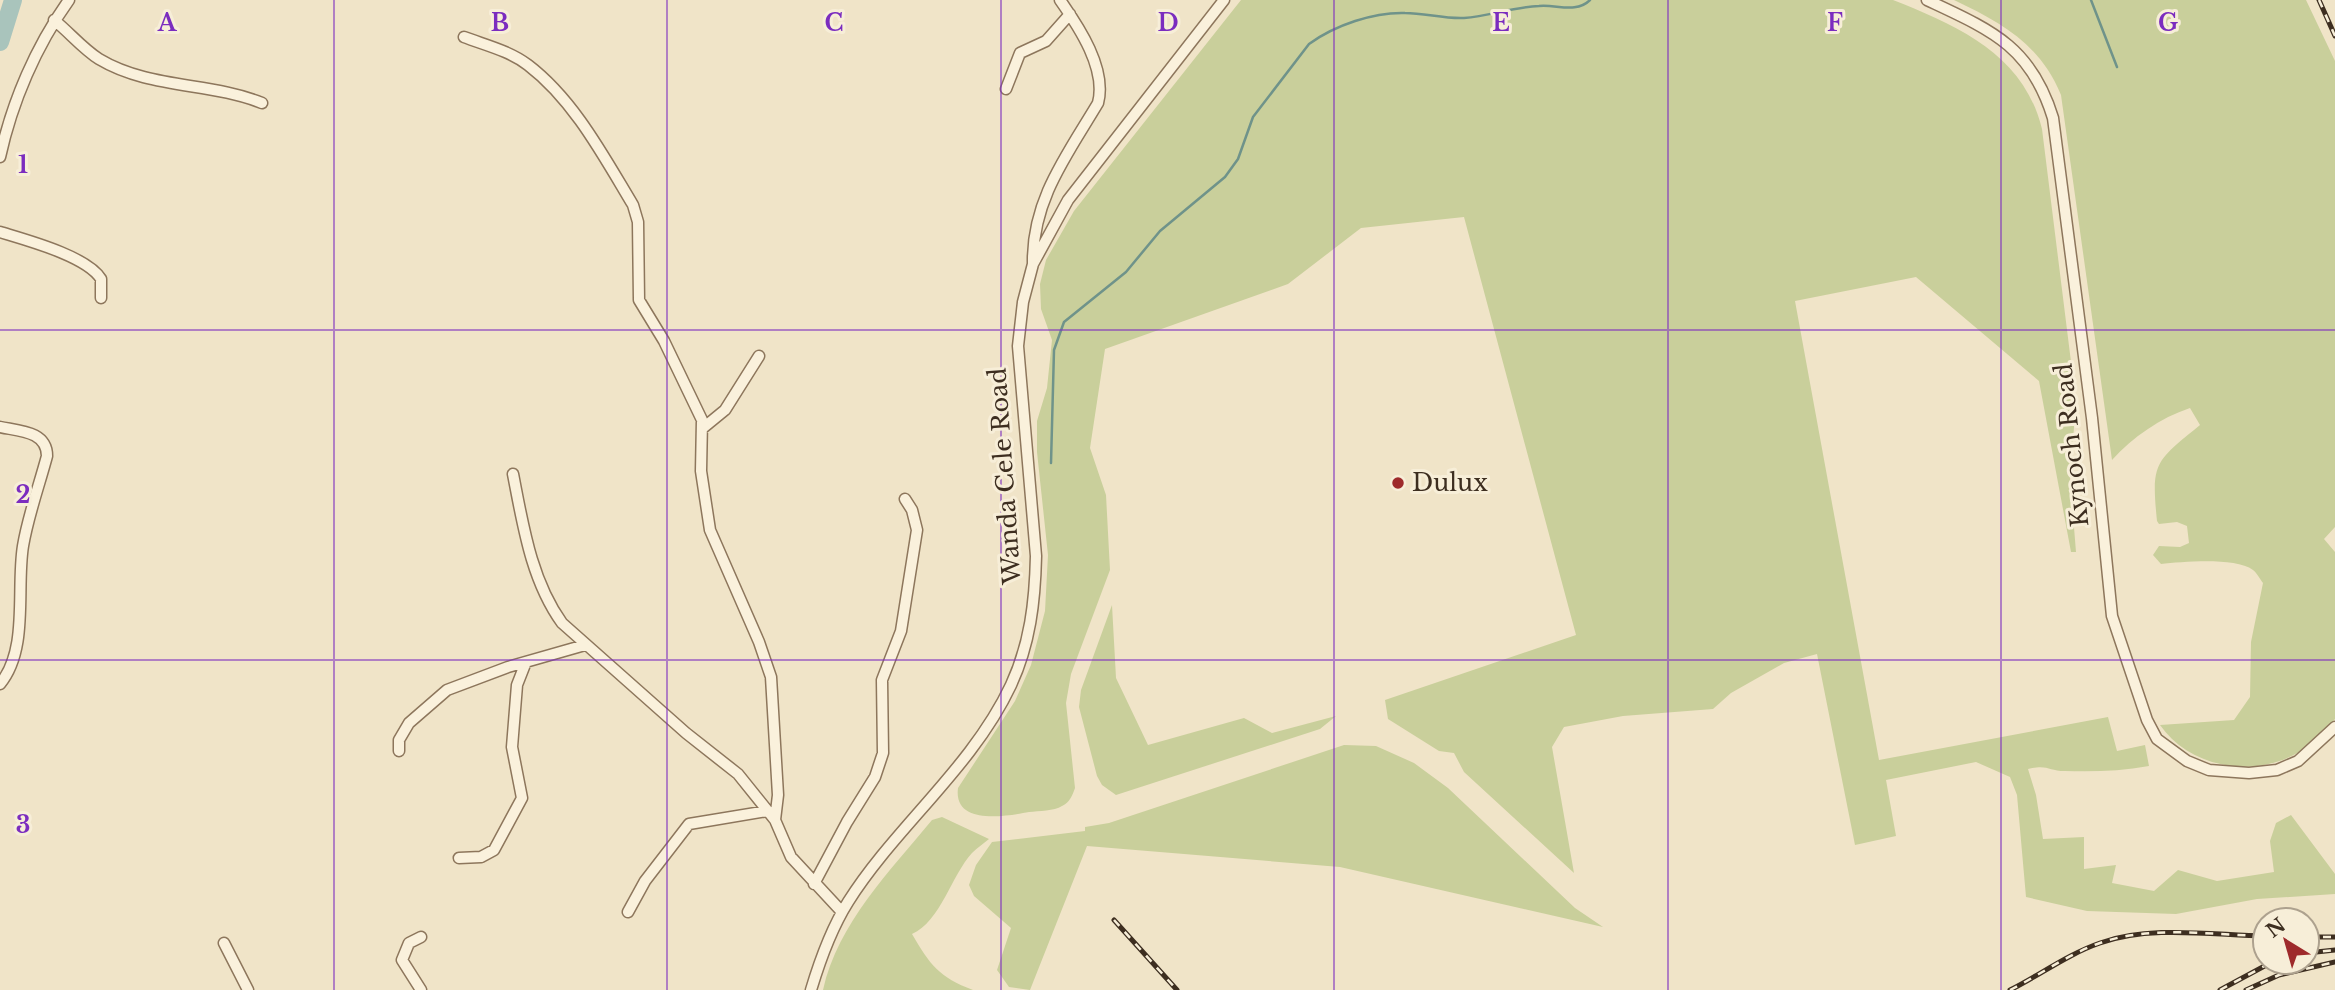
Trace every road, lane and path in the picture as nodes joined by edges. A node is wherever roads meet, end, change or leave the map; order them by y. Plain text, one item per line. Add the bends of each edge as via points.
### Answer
1 (69, 0) edge
2 (1060, 0) edge
3 (1224, 0) edge
4 (1927, 0) edge
5 (1070, 14) junction
6 (54, 20) junction
7 (464, 37) dead end
8 (1006, 89) dead end
9 (262, 103) dead end
10 (0, 157) edge
11 (0, 232) edge
12 (1033, 264) junction
13 (101, 298) dead end
14 (759, 356) dead end
15 (0, 427) edge
16 (702, 428) junction
17 (513, 474) dead end
18 (905, 499) dead end
19 (585, 645) junction
20 (526, 662) junction
21 (0, 684) edge
22 (2335, 727) edge
23 (399, 751) dead end
24 (767, 811) junction
25 (775, 820) junction
26 (459, 858) dead end
27 (814, 884) junction
28 (628, 912) dead end
29 (842, 912) junction
30 (421, 937) dead end
31 (224, 943) dead end
32 (248, 990) edge
33 (421, 990) edge
34 (811, 990) edge

1 - 6 street
2 - 5 street
3 - 12 street, Wanda Cele Road via 1068,200
4 - 22 street, Kynoch Road via 2006,40 2032,68 2048,100 2092,418 2112,617 2157,739 2187,761 2209,770 2249,773 2277,770 2298,761
5 - 8 street via 1046,41 1020,53
5 - 12 street via 1095,67 1101,92 1044,195 1032,237
6 - 9 street via 92,54 115,67 157,80 241,94
6 - 10 street via 24,85
7 - 16 street via 528,65 560,97 605,161 636,213 639,300 695,403
11 - 13 street via 87,266 101,279
12 - 29 street, Wanda Cele Road via 1017,345 1036,556 1028,638 1010,686 986,726
14 - 16 street via 725,410
15 - 21 street via 41,438 47,456 24,545 15,650
16 - 25 street via 701,471 710,530 771,677 778,795
17 - 19 street via 531,555 550,604
18 - 27 street via 917,530 901,631 882,680 883,753 875,777
19 - 20 street
19 - 24 street via 738,774
20 - 23 street via 436,697 409,723 399,740
20 - 26 street via 517,685 512,747 522,798 489,855
24 - 25 street
24 - 28 street via 689,824 645,880
25 - 27 street via 791,857
27 - 29 street
29 - 34 street, Wanda Cele Road
30 - 33 street via 408,943 402,960
31 - 32 street

